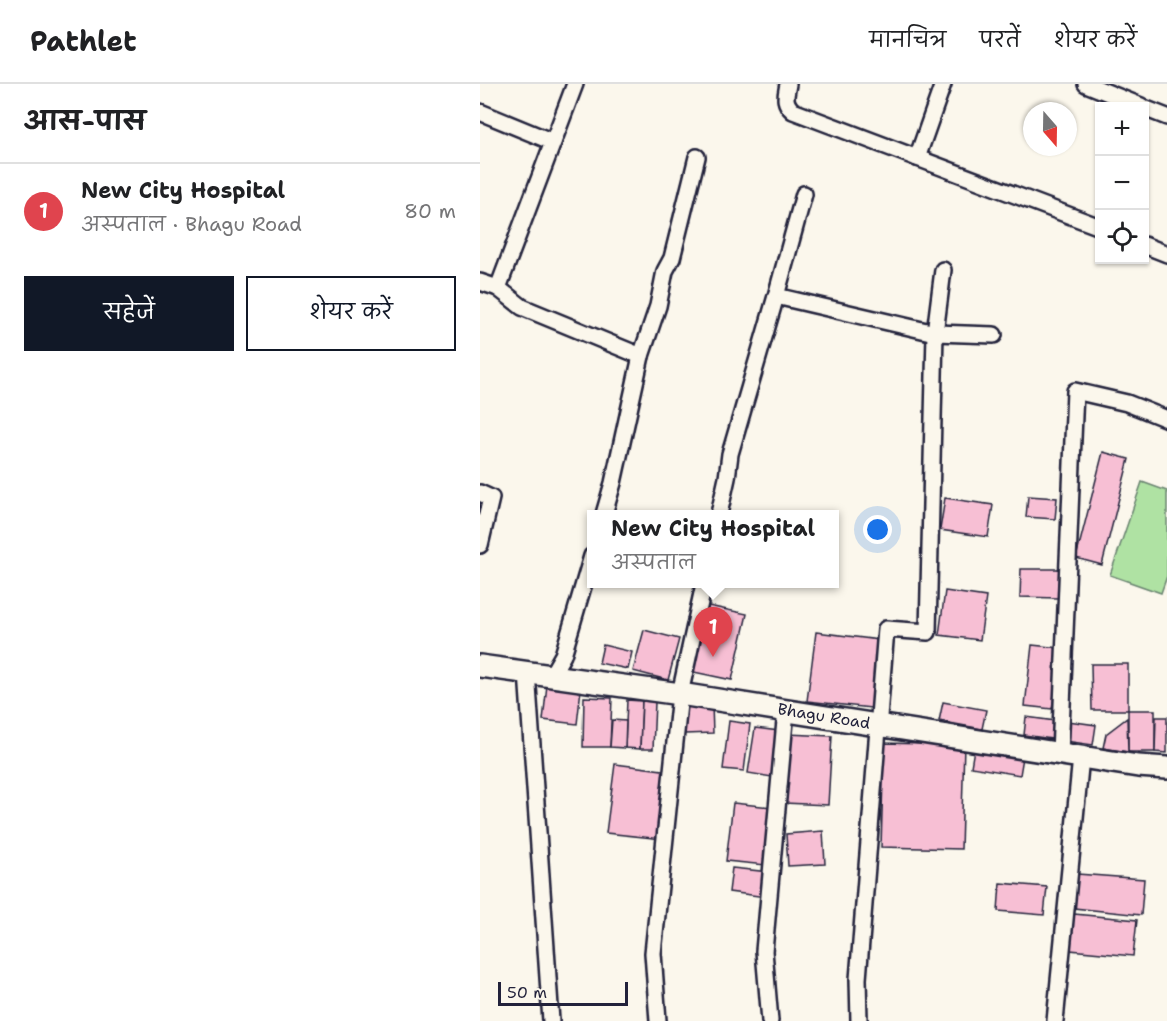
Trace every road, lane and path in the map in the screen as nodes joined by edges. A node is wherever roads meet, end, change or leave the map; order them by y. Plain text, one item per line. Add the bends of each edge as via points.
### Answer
1 (575, 84) edge
2 (788, 84) edge
3 (943, 84) edge
4 (1092, 85) edge
5 (1131, 102) edge
6 (1149, 110) edge
7 (480, 112) edge
8 (1167, 117) edge
9 (553, 142) junction
10 (697, 157) dead end
11 (917, 158) junction
12 (804, 194) dead end
13 (1095, 225) edge
14 (1149, 247) edge
15 (1167, 254) edge
16 (943, 270) dead end
17 (480, 282) edge
18 (498, 288) junction
19 (777, 296) junction
20 (935, 333) junction
21 (994, 335) dead end
22 (641, 356) junction
23 (1167, 419) edge
24 (480, 493) edge
25 (605, 510) edge
26 (720, 510) edge
27 (480, 545) edge
28 (587, 570) edge
29 (703, 588) edge
30 (480, 666) edge
31 (527, 672) junction
32 (551, 676) junction
33 (680, 694) junction
34 (786, 710) junction
35 (880, 725) junction
36 (1070, 755) junction
37 (1167, 768) edge
38 (551, 1021) edge
39 (658, 1021) edge
40 (770, 1021) edge
41 (859, 1021) edge
42 (1055, 1021) edge

1 - 9 street
2 - 11 street via 787,105 793,111
3 - 11 street
4 - 5 street
6 - 8 street
7 - 9 street
9 - 18 street
10 - 22 street via 672,258
11 - 13 street
12 - 19 street
14 - 15 street
16 - 20 street
17 - 18 street
18 - 22 street via 522,307
19 - 20 street
19 - 26 street via 730,454
20 - 21 street
20 - 35 street via 928,632 886,629
22 - 25 street
23 - 36 street via 1127,403 1075,391
24 - 27 street via 491,498
28 - 32 street via 562,655
29 - 33 street
30 - 31 street, Bhagu Road
31 - 32 street, Bhagu Road
31 - 38 street
32 - 33 street, Bhagu Road
33 - 34 street, Bhagu Road
33 - 39 street via 653,953
34 - 35 street, Bhagu Road
34 - 40 street via 764,951
35 - 36 street, Bhagu Road
35 - 41 street via 858,979
36 - 37 street, Bhagu Road
36 - 42 street

